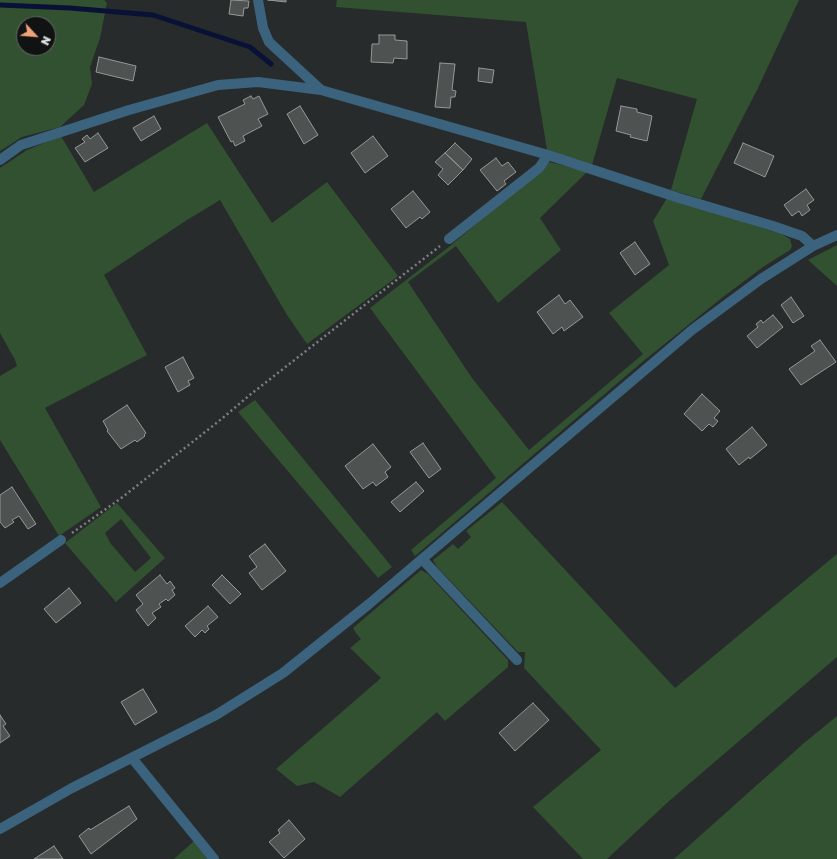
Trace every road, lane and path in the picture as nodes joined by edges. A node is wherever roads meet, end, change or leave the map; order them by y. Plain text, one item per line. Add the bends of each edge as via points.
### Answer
1 (258, 0) edge
2 (321, 90) junction
3 (548, 155) junction
4 (0, 160) edge
5 (837, 235) edge
6 (449, 239) joint
7 (813, 246) junction
8 (61, 540) joint
9 (422, 559) junction
10 (0, 583) edge
11 (517, 660) dead end
12 (132, 758) junction
13 (0, 829) edge
14 (214, 859) edge

1 - 2 street via 263,28 269,42
2 - 3 street
2 - 4 street via 258,82 218,85 129,110 21,145
3 - 6 street via 539,168
3 - 7 street via 774,226 802,236
5 - 7 street
6 - 8 path via 126,494
7 - 9 street via 761,279 692,330
8 - 10 street
9 - 11 street
9 - 12 street via 283,673 216,716
12 - 13 street via 72,788
12 - 14 street

